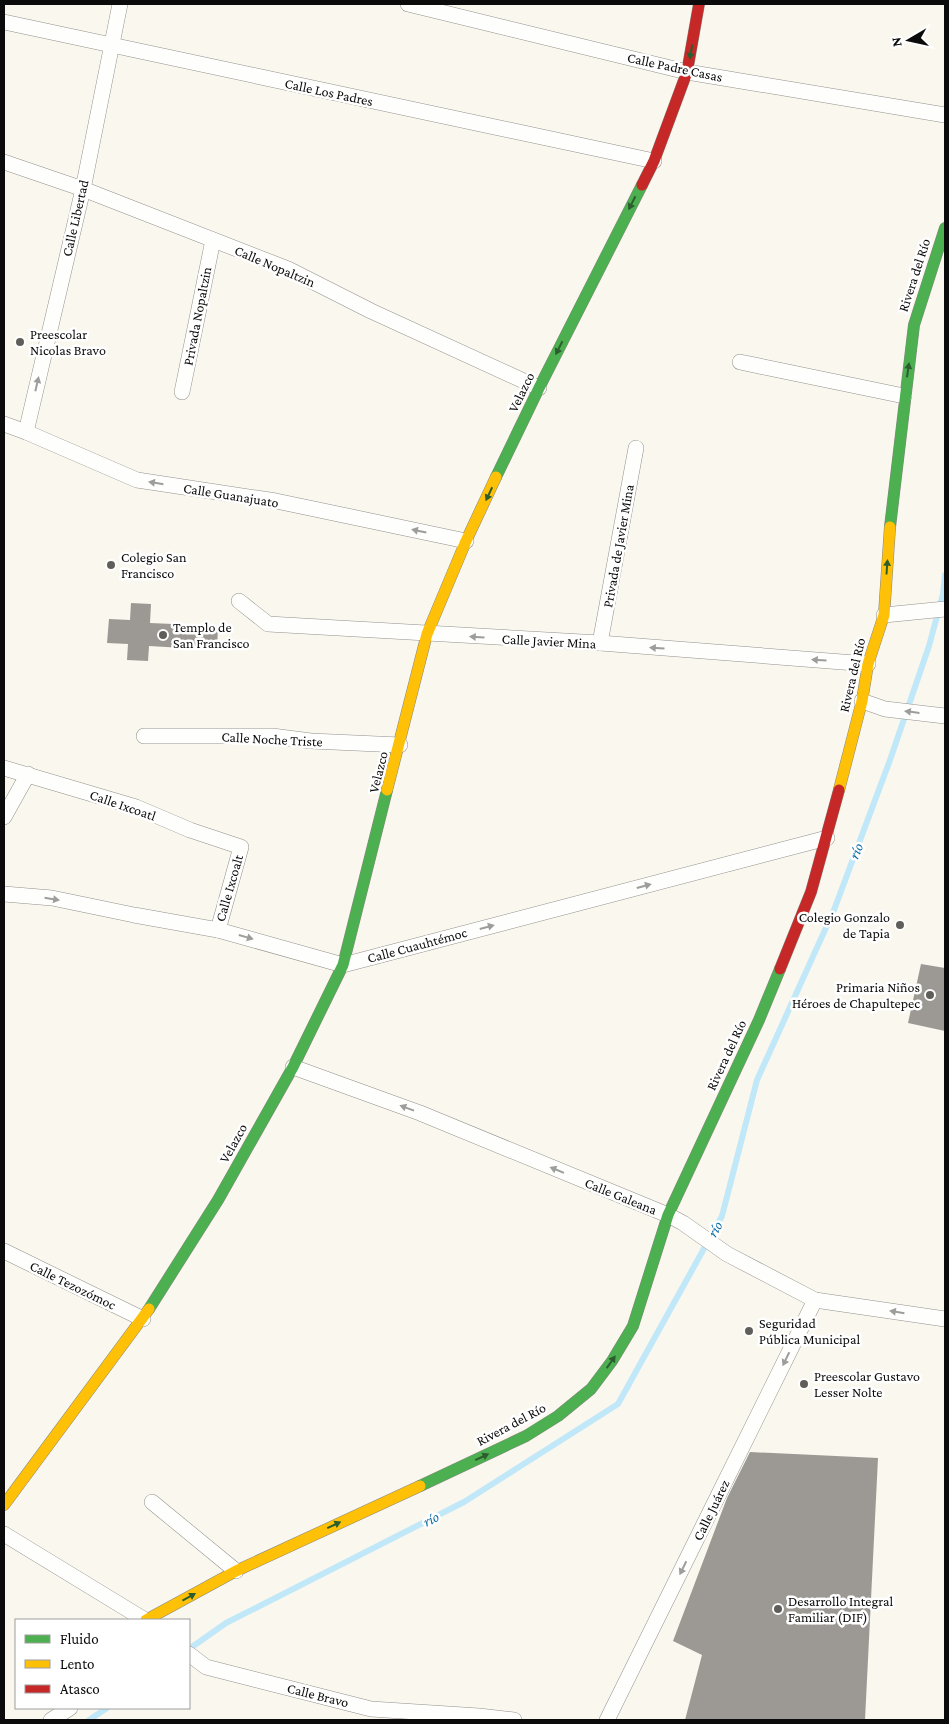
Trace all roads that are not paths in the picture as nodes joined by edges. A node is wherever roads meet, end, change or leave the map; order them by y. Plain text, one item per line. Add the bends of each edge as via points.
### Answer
1 (120, 4) edge
2 (408, 4) edge
3 (699, 4) edge
4 (4, 22) edge
5 (111, 46) junction
6 (688, 72) junction
7 (945, 115) edge
8 (654, 161) junction
9 (4, 162) edge
10 (82, 189) junction
11 (945, 228) edge
12 (212, 240) junction
13 (740, 362) dead end
14 (539, 388) junction
15 (182, 392) dead end
16 (904, 396) junction
17 (4, 424) edge
18 (26, 432) junction
19 (636, 448) dead end
20 (466, 541) junction
21 (239, 601) dead end
22 (945, 609) edge
23 (884, 615) junction
24 (427, 634) junction
25 (600, 643) junction
26 (868, 664) junction
27 (862, 701) junction
28 (942, 716) edge
29 (144, 736) dead end
30 (400, 745) junction
31 (4, 768) edge
32 (28, 774) junction
33 (4, 816) edge
34 (827, 838) junction
35 (241, 847) joint
36 (4, 894) edge
37 (218, 930) junction
38 (343, 965) junction
39 (293, 1067) junction
40 (668, 1216) junction
41 (4, 1251) edge
42 (815, 1300) junction
43 (142, 1319) junction
44 (945, 1319) edge
45 (152, 1502) dead end
46 (4, 1504) edge
47 (4, 1534) edge
48 (236, 1571) junction
49 (143, 1619) edge
50 (147, 1619) edge
51 (190, 1655) edge
52 (371, 1708) junction
53 (68, 1709) edge
54 (52, 1720) edge
55 (361, 1720) edge
56 (514, 1720) edge
57 (607, 1720) edge

1 - 5 street, Calle Libertad
2 - 6 street, Calle Padre Casas
3 -> 6 street, Velazco
4 - 5 street, Calle Los Padres
5 - 8 street, Calle Los Padres
5 - 10 street, Calle Libertad
6 - 7 street, Calle Padre Casas
6 - 8 street, Velazco
8 -> 14 street, Velazco
9 - 10 street, Calle Nopaltzin
10 - 12 street, Calle Nopaltzin
18 -> 10 street, Calle Libertad
16 -> 11 street, Rivera del Río via 914,325
12 - 14 street, Calle Nopaltzin via 288,269
12 - 15 street, Privada Nopaltzin
13 - 16 street
14 -> 20 street, Velazco
23 -> 16 street, Rivera del Río
17 - 18 street, Calle Guanajuato
20 -> 18 street, Calle Guanajuato via 276,501 137,480
19 - 25 street, Privada de Javier Mina
20 - 24 street, Velazco
21 - 24 street, Calle Javier Mina via 268,624
22 - 23 street
23 - 26 street, Rivera del Río
25 -> 24 street, Calle Javier Mina
24 - 30 street, Velazco
26 -> 25 street, Calle Javier Mina
26 - 27 street, Rivera del Río
28 -> 27 street via 885,709
27 - 34 street, Rivera del Río
29 - 30 street, Calle Noche Triste via 272,736
30 - 38 street, Velazco
31 - 32 street, Calle Ixcoatl
32 - 33 street
32 - 35 street, Calle Ixcoatl via 136,807
38 -> 34 street, Calle Cuauhtémoc
34 - 40 street, Rivera del Río via 811,892 759,1020
35 - 37 street, Calle Ixcoalt
36 -> 37 street via 52,898
37 -> 38 street
38 - 39 street, Velazco
40 -> 39 street, Calle Galeana via 420,1113
39 - 43 street, Velazco via 218,1200
40 - 42 street, Calle Galeana via 727,1254
48 -> 40 street, Rivera del Río via 526,1436 558,1416 591,1389 633,1326
41 - 43 street, Calle Tezozómoc
44 -> 42 street, Calle Galeana
42 -> 57 street, Calle Juárez
43 - 46 street, Velazco
45 - 48 street
47 - 49 street
50 -> 48 street, Rivera del Río
51 - 52 street, Calle Bravo via 206,1667
52 - 55 street
52 - 56 street, Calle Bravo
53 - 54 street

